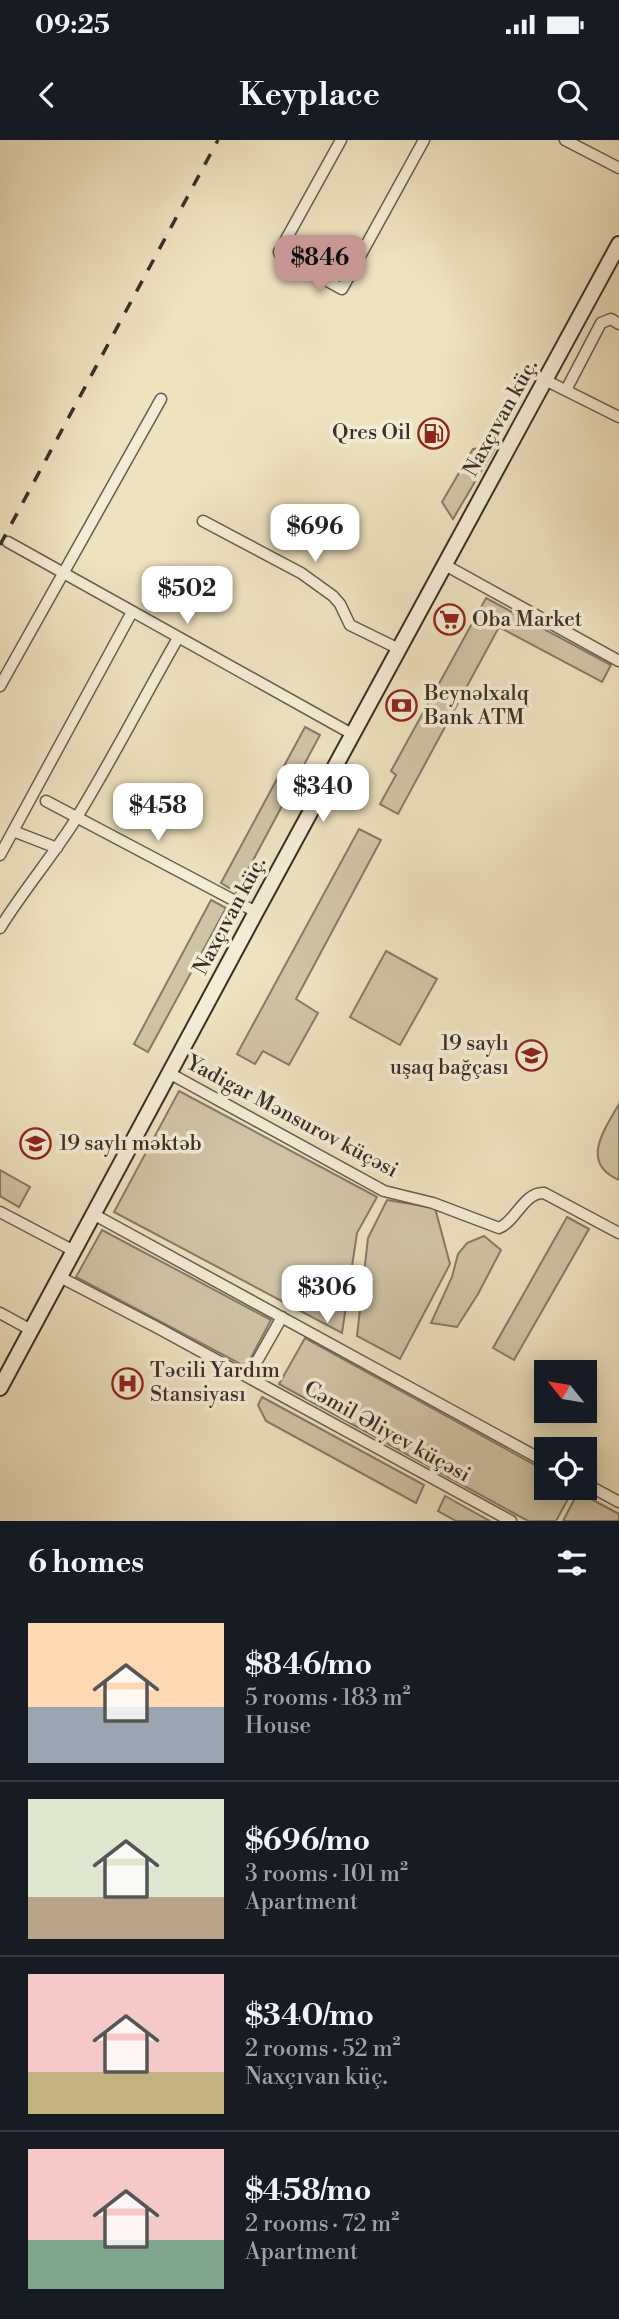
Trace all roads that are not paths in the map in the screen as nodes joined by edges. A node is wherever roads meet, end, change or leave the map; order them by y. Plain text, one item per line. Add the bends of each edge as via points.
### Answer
1 (341, 140) edge
2 (424, 140) edge
3 (565, 140) edge
4 (619, 168) edge
5 (619, 244) edge
6 (619, 324) edge
7 (545, 380) junction
8 (566, 390) junction
9 (161, 399) dead end
10 (619, 417) edge
11 (203, 521) dead end
12 (8, 542) dead end
13 (445, 565) junction
14 (63, 573) junction
15 (132, 612) junction
16 (178, 638) junction
17 (399, 649) junction
18 (619, 661) edge
19 (0, 686) edge
20 (352, 734) junction
21 (46, 801) dead end
22 (76, 817) junction
23 (13, 831) junction
24 (57, 848) junction
25 (0, 855) edge
26 (256, 912) junction
27 (0, 928) edge
28 (169, 1073) junction
29 (0, 1212) edge
30 (93, 1214) junction
31 (619, 1233) edge
32 (74, 1251) junction
33 (60, 1277) junction
34 (0, 1313) edge
35 (282, 1317) junction
36 (32, 1330) junction
37 (248, 1377) junction
38 (0, 1388) edge
39 (534, 1455) edge
40 (597, 1490) edge
41 (619, 1502) edge
42 (511, 1521) edge

1 - 2 street via 279,252 342,289
3 - 4 street
5 - 7 street, Naxçıvan küç.
6 - 8 street via 611,319 601,323
7 - 8 street
7 - 13 street, Naxçıvan küç.
8 - 10 street
9 - 14 street
11 - 17 street via 301,573 334,596 350,625
12 - 14 street
13 - 17 street, Naxçıvan küç.
13 - 18 street
14 - 15 street
14 - 19 street
15 - 16 street
15 - 23 street
16 - 20 street
16 - 22 street
17 - 20 street, Naxçıvan küç.
20 - 26 street, Naxçıvan küç.
21 - 22 street
22 - 24 street
22 - 26 street
23 - 24 street
23 - 25 street
24 - 27 street
26 - 28 street, Naxçıvan küç.
28 - 30 street, Naxçıvan küç.
28 - 31 street, Yadigar Mənsurov küçəsi via 384,1191 433,1203 499,1228 532,1195 544,1193
29 - 32 street
30 - 32 street, Naxçıvan küç.
30 - 35 street
32 - 33 street, Naxçıvan küç.
33 - 36 street, Naxçıvan küç.
33 - 37 street, Cəmil Əliyev küçəsi
34 - 36 street
35 - 37 street
35 - 39 street
36 - 38 street, Naxçıvan küç.
37 - 42 street, Cəmil Əliyev küçəsi
40 - 41 street

